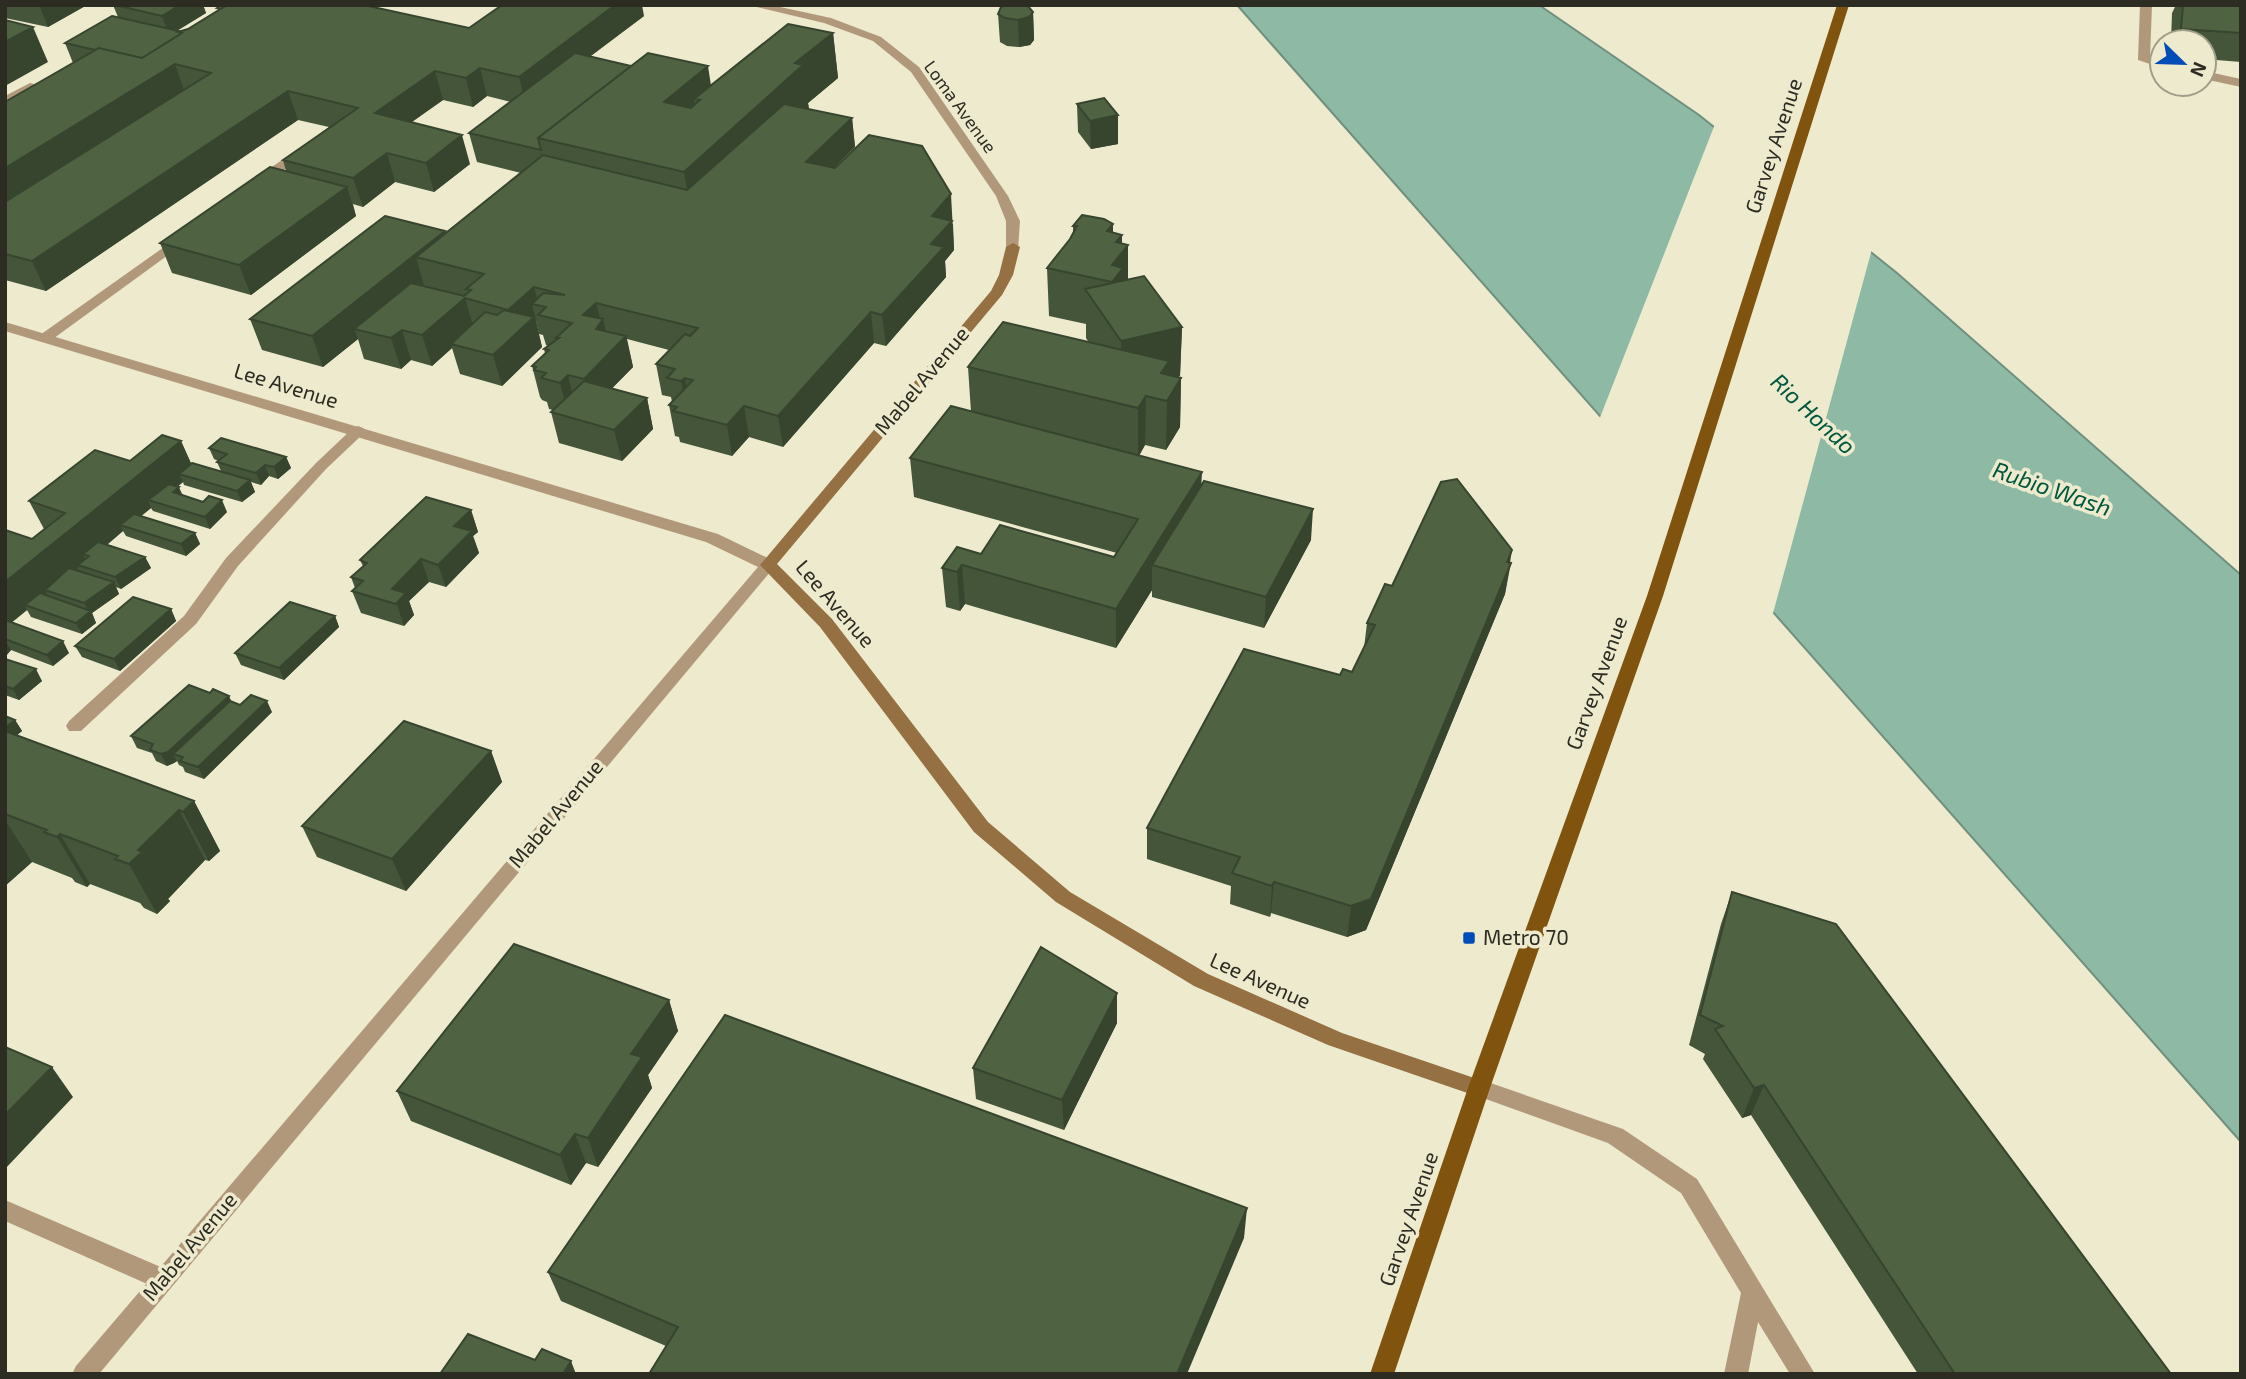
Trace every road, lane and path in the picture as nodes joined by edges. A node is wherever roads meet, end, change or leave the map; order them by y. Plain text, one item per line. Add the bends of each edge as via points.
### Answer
1 (753, 5) edge
2 (1843, 5) edge
3 (2146, 5) edge
4 (2148, 61) edge
5 (2218, 78) edge
6 (2241, 83) edge
7 (30, 87) edge
8 (5, 101) edge
9 (316, 140) edge
10 (248, 190) edge
11 (192, 231) edge
12 (1013, 247) joint
13 (5, 326) edge
14 (45, 338) junction
15 (358, 431) junction
16 (768, 565) junction
17 (75, 726) dead end
18 (1479, 1088) junction
19 (5, 1210) edge
20 (162, 1279) junction
21 (1753, 1292) junction
22 (84, 1374) edge
23 (1382, 1374) edge
24 (1736, 1374) edge
25 (1803, 1374) edge

1 - 12 street, Loma Avenue via 827,20 877,39 915,70 1002,196 1013,221
2 - 18 main road, Garvey Avenue via 1655,596
3 - 4 street via 2144,60
5 - 6 street
7 - 8 street
9 - 10 street
11 - 14 street
12 - 16 street, Mabel Avenue via 997,292
13 - 14 street, Lee Avenue
14 - 15 street, Lee Avenue
15 - 16 street, Lee Avenue via 712,538
15 - 17 street via 232,562 190,620
16 - 18 street, Lee Avenue via 826,623 981,827 1063,897 1201,980 1335,1040
16 - 20 street, Mabel Avenue
18 - 21 street via 1615,1136 1689,1186
18 - 23 main road, Garvey Avenue
19 - 20 street
20 - 22 street, Mabel Avenue
21 - 24 street
21 - 25 street

